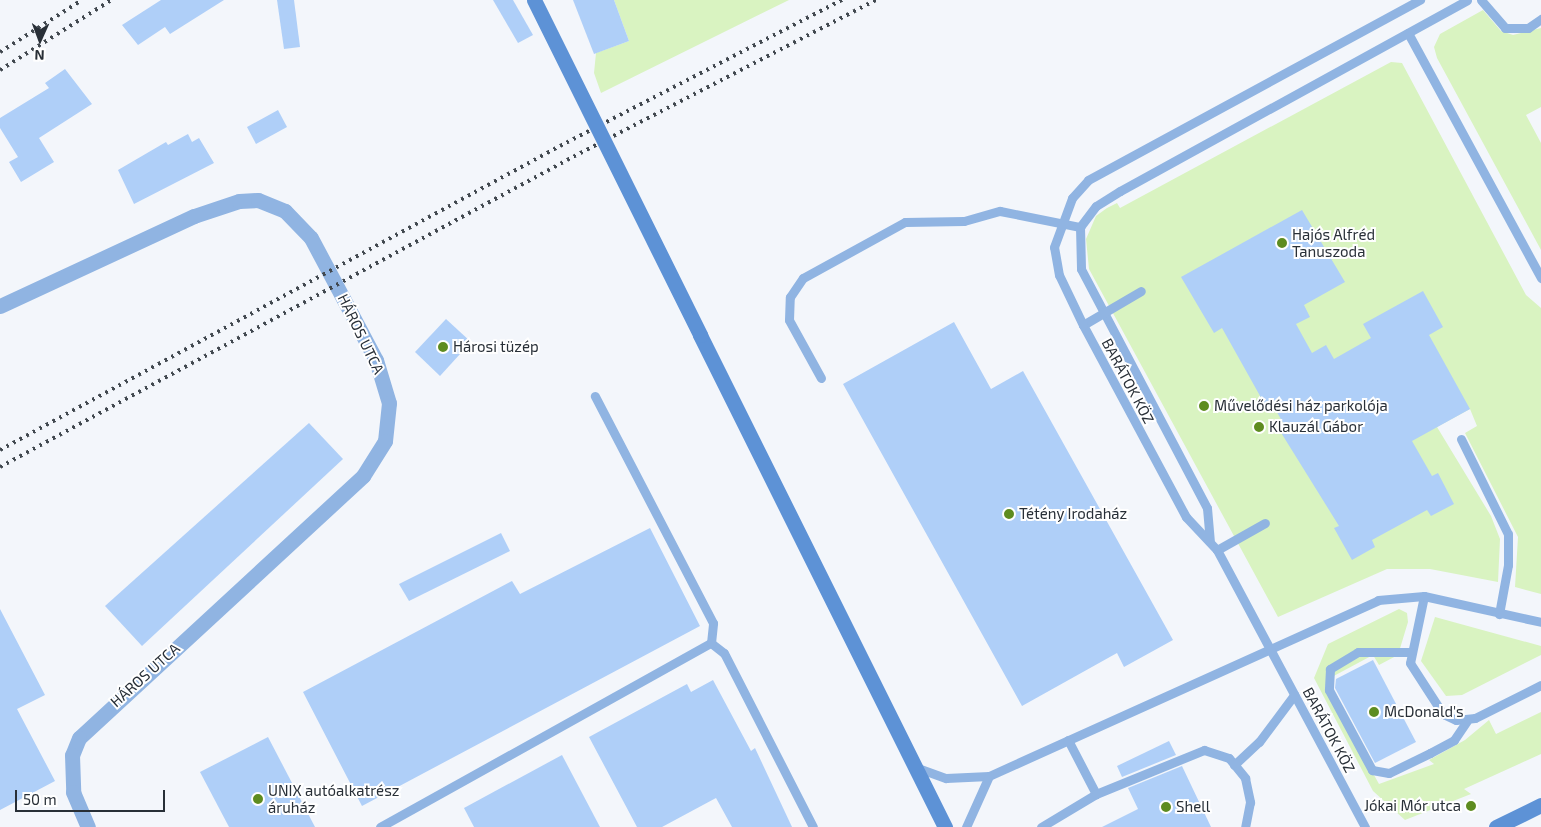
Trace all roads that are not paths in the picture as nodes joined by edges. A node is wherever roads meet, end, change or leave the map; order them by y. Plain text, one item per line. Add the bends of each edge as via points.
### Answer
1 (534, 0) edge
2 (1420, 0) edge
3 (1468, 0) edge
4 (1481, 0) edge
5 (1541, 19) edge
6 (1408, 33) junction
7 (1062, 222) junction
8 (1080, 227) junction
9 (1541, 278) edge
10 (1141, 292) dead end
11 (0, 306) edge
12 (1103, 313) junction
13 (1083, 325) junction
14 (821, 378) dead end
15 (595, 396) dead end
16 (1460, 439) dead end
17 (1265, 523) dead end
18 (1210, 540) junction
19 (1217, 550) junction
20 (1424, 596) junction
21 (1499, 614) junction
22 (1541, 622) edge
23 (711, 643) junction
24 (1268, 647) junction
25 (1410, 652) junction
26 (1541, 686) edge
27 (1294, 695) junction
28 (1467, 721) junction
29 (1068, 740) junction
30 (1234, 764) junction
31 (915, 767) junction
32 (990, 776) junction
33 (1096, 794) junction
34 (1541, 805) edge
35 (88, 827) edge
36 (380, 827) edge
37 (813, 827) edge
38 (945, 827) edge
39 (966, 827) edge
40 (1040, 827) edge
41 (1245, 827) edge
42 (1365, 827) edge
43 (1496, 827) edge

1 - 31 street, bridge
2 - 7 lane, BARÁTOK KÖZ via 1106,168 1082,186
3 - 6 lane
4 - 5 lane via 1505,28 1528,28
6 - 8 lane via 1120,191 1096,206
6 - 9 lane
7 - 8 lane
7 - 13 lane, BARÁTOK KÖZ via 1054,247 1059,274
7 - 14 lane via 1000,211 964,221 904,222 803,278 790,297 789,320
8 - 12 lane, BARÁTOK KÖZ via 1081,269
10 - 12 lane
11 - 35 street, HÁROS UTCA via 194,216 240,201 258,200 285,211 311,238 376,360 389,403 385,441 364,476 78,738 72,755 72,792
12 - 13 lane
12 - 18 lane, BARÁTOK KÖZ via 1207,508
13 - 18 lane, BARÁTOK KÖZ via 1186,517
15 - 23 lane via 713,623
16 - 21 lane via 1508,534 1508,565
17 - 19 lane
18 - 19 lane, BARÁTOK KÖZ
19 - 24 lane, BARÁTOK KÖZ
20 - 21 lane
20 - 24 lane via 1378,600
20 - 25 lane
21 - 22 lane
23 - 36 lane
23 - 37 lane via 724,653
24 - 27 lane, BARÁTOK KÖZ
24 - 29 lane
25 - 28 lane via 1410,663 1429,698 1443,714
25 - 28 lane via 1358,652 1330,669 1329,690 1372,770 1389,773 1430,753 1454,740
26 - 28 lane
27 - 30 lane via 1259,742
27 - 42 lane, BARÁTOK KÖZ
29 - 32 lane
29 - 33 lane
30 - 33 lane via 1229,758 1204,750
30 - 41 lane via 1245,778 1250,802
31 - 32 lane via 946,778
31 - 38 street
32 - 39 lane
33 - 40 lane
34 - 43 street

